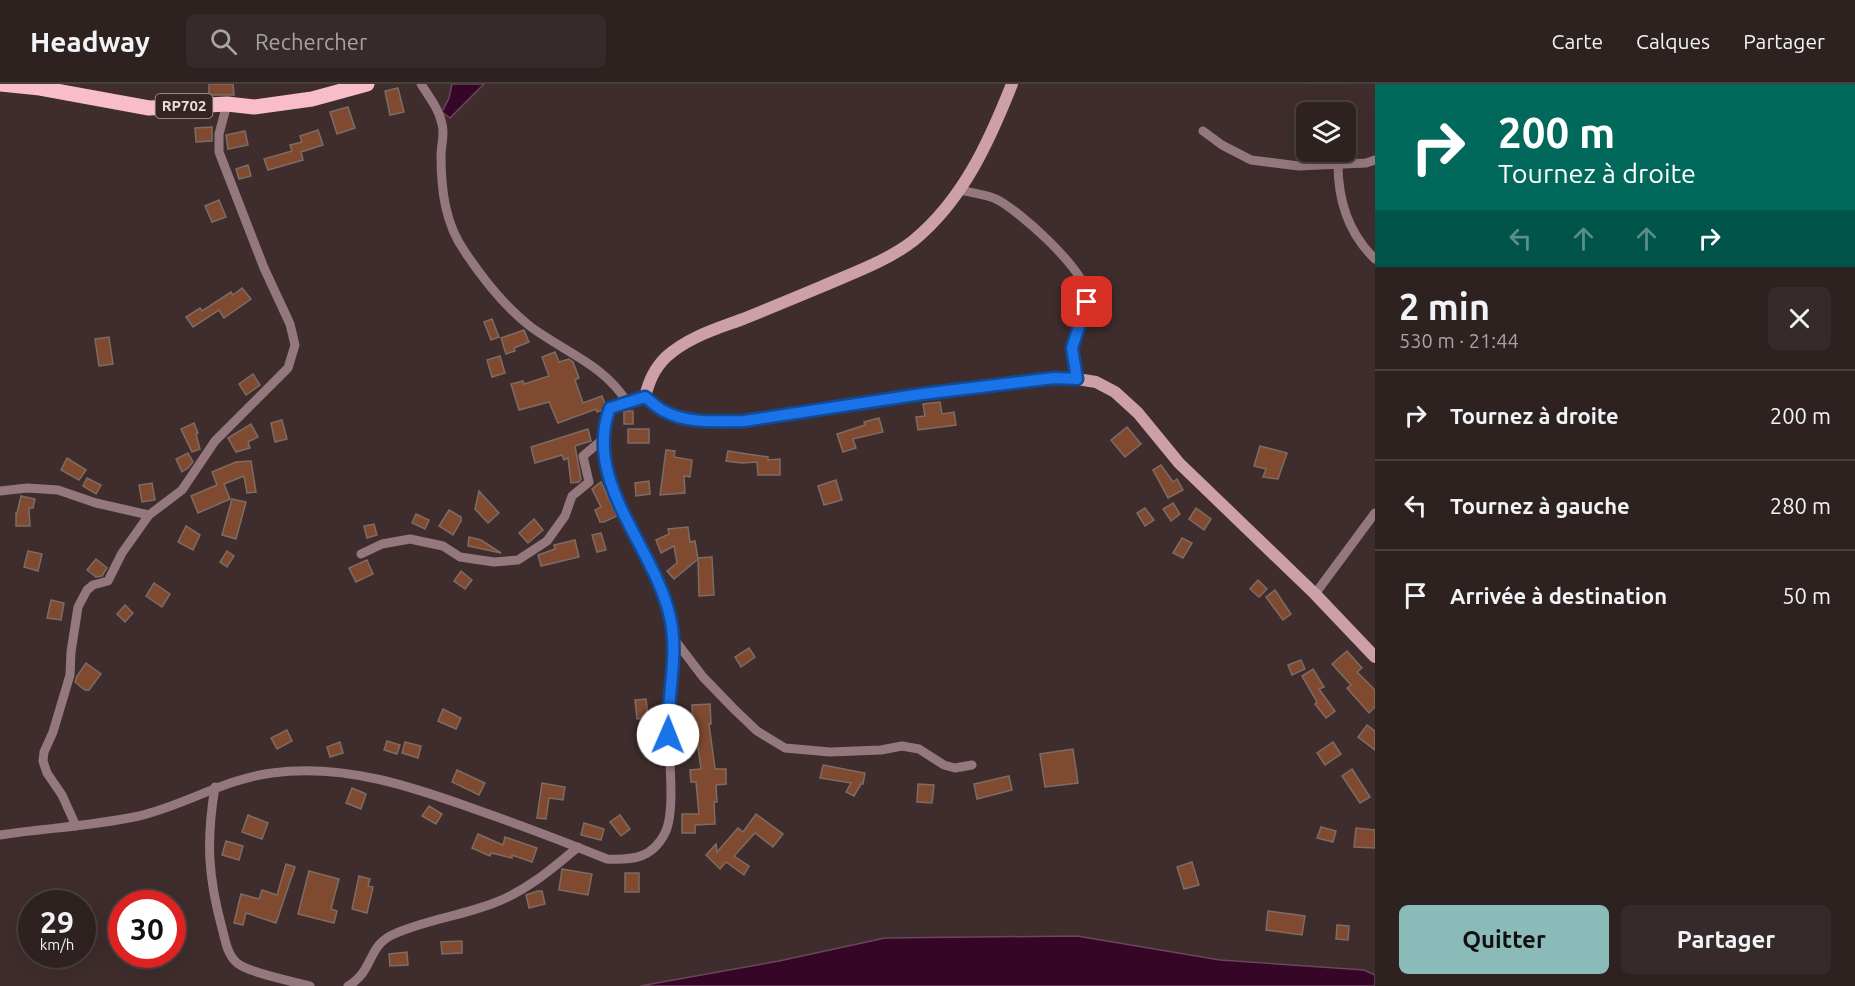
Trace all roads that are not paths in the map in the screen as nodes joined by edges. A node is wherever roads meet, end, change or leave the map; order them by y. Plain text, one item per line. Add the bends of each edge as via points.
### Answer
1 (0, 84) edge
2 (367, 84) edge
3 (421, 84) edge
4 (1012, 84) edge
5 (227, 104) junction
6 (1203, 131) dead end
7 (1375, 160) edge
8 (1338, 164) junction
9 (960, 190) junction
10 (1375, 259) edge
11 (1077, 379) junction
12 (645, 397) junction
13 (627, 402) junction
14 (602, 440) junction
15 (0, 491) edge
16 (1375, 513) edge
17 (149, 515) junction
18 (361, 554) dead end
19 (1315, 594) junction
20 (674, 639) junction
21 (1375, 657) edge
22 (972, 765) dead end
23 (215, 788) junction
24 (76, 826) junction
25 (0, 835) edge
26 (578, 847) junction
27 (310, 986) edge
28 (348, 986) edge

1 - 5 main road, RP702 via 149,108
2 - 5 main road, RP702 via 312,99 254,107
3 - 13 street via 437,108 443,126 444,198 452,229 463,250 498,296 522,319 607,376
4 - 9 main road via 983,153
5 - 17 street via 219,152 290,324 295,345 293,356 288,368 215,441 182,490
6 - 8 street via 1251,160 1299,166
7 - 8 street
8 - 10 street via 1344,213 1361,244
9 - 11 street via 994,198 1030,223 1056,248 1083,284 1087,302 1072,348
9 - 12 main road via 912,242 878,262 678,347 651,376
11 - 12 main road via 1054,378 922,394 744,421 684,418 664,412
11 - 19 main road via 1096,382 1115,392 1138,413 1179,463
12 - 13 street
13 - 14 street via 610,408
14 - 18 street via 583,456 589,482 572,496 555,531 540,547 518,560 494,562 460,557 443,546 410,539 382,544
14 - 20 street via 611,487 661,589
15 - 17 street via 58,490
16 - 19 street
17 - 24 street via 108,581 93,585 78,606 70,675 43,761
19 - 21 main road
20 - 22 street via 734,709 757,731 785,748 839,752 902,746 919,749 955,768
20 - 26 street via 668,714 671,794 666,832 646,855 629,860 607,859
23 - 24 street via 141,815
23 - 26 street via 274,772 363,775 440,796
23 - 27 street via 209,856 212,889 230,955 240,966
24 - 25 street
26 - 28 street via 546,874 495,903 383,940 360,979

